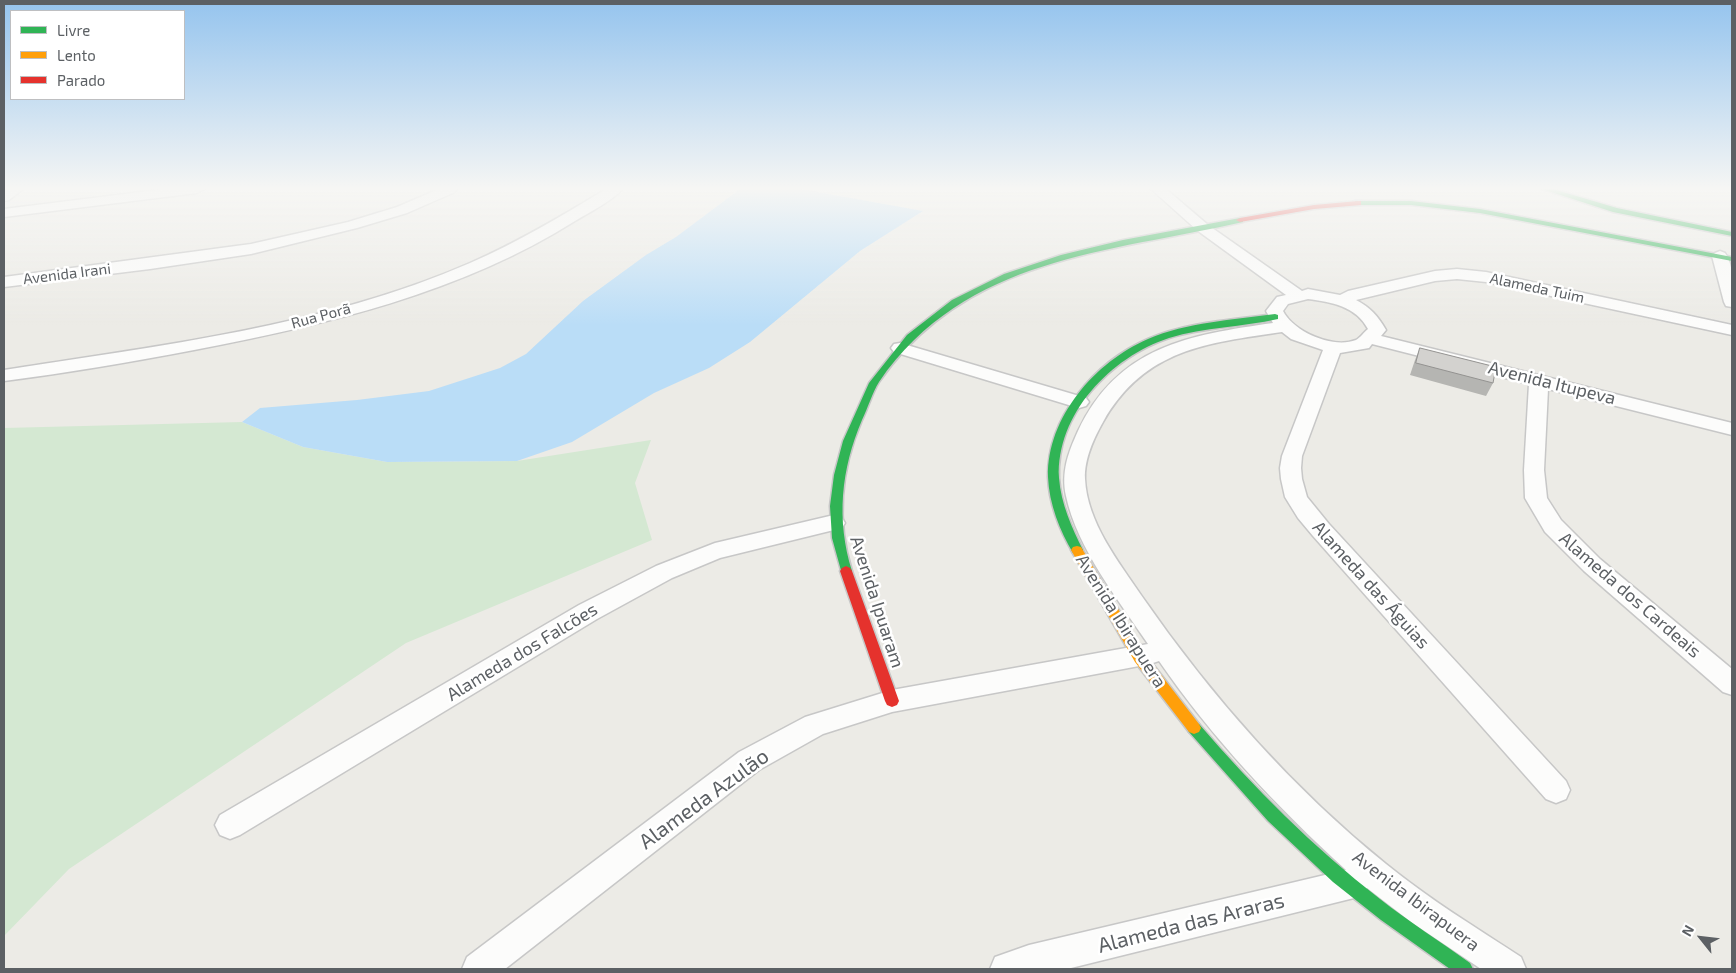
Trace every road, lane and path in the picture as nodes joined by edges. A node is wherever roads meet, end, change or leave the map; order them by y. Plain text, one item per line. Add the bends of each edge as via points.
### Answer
1 (312, 234) edge
2 (542, 234) edge
3 (1168, 234) edge
4 (1212, 234) edge
5 (1605, 234) edge
6 (1726, 258) edge
7 (4, 282) edge
8 (1297, 296) junction
9 (1343, 300) junction
10 (1732, 302) edge
11 (1279, 322) junction
12 (1732, 330) edge
13 (1372, 339) junction
14 (1333, 346) junction
15 (900, 348) junction
16 (4, 376) edge
17 (1539, 380) junction
18 (1079, 402) junction
19 (1732, 429) edge
20 (834, 523) junction
21 (1166, 651) junction
22 (1139, 656) junction
23 (1732, 684) edge
24 (892, 701) junction
25 (1556, 790) dead end
26 (230, 825) dead end
27 (1361, 879) junction
28 (479, 969) edge
29 (1007, 969) edge
30 (1464, 969) edge
31 (1510, 969) edge

1 - 7 street, Avenida Irani via 251,249
2 - 16 street, Rua Porã via 464,271 400,294 256,332
3 - 15 street, Avenida Ipuaram via 1078,251 1001,276 932,317
4 - 8 street
5 - 6 street, Avenida Ipuaram
6 - 10 street
8 - 9 street
8 - 11 street via 1277,304 1274,310
9 - 12 street, Alameda Tuim via 1354,294 1457,274 1486,277
9 - 13 street via 1373,319 1377,330
11 - 14 street via 1296,336
11 - 18 street, Avenida Ibirapuera via 1173,334 1153,340 1131,351 1106,370
11 - 21 street, Avenida Ibirapuera via 1150,358 1124,377 1103,403 1076,457 1074,480 1086,523 1114,575
13 - 14 street via 1349,347
13 - 17 street, Avenida Itupeva
14 - 25 street, Alameda das Águias via 1292,456 1290,475 1298,502
15 - 18 street
15 - 20 street, Avenida Ipuaram via 878,375 861,404 838,484
17 - 19 street, Avenida Itupeva
17 - 23 street, Alameda dos Cardeais via 1534,470 1536,498 1553,526 1592,565
18 - 22 street, Avenida Ibirapuera via 1056,453 1053,480 1060,514 1068,534
20 - 24 street, Avenida Ipuaram via 838,548
20 - 26 street, Alameda dos Falcões via 715,552 664,572 588,612
21 - 22 street, Alameda Azulão
21 - 27 street, Avenida Ibirapuera via 1214,714
22 - 24 street, Alameda Azulão
22 - 27 street, Avenida Ibirapuera via 1226,767 1287,828
24 - 28 street, Alameda Azulão via 815,725 749,761
27 - 29 street, Alameda das Araras
27 - 30 street, Avenida Ibirapuera
27 - 31 street, Avenida Ibirapuera via 1418,908

